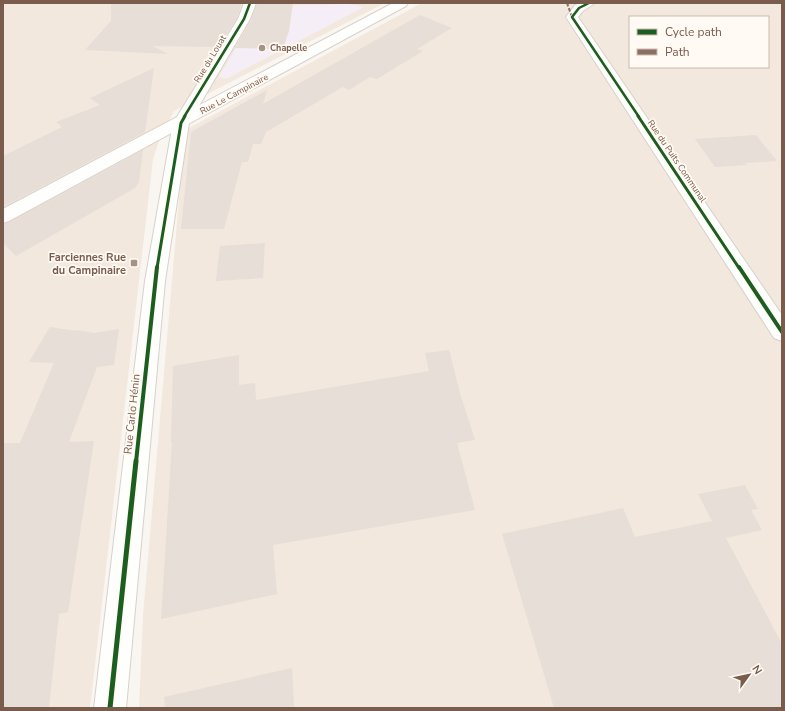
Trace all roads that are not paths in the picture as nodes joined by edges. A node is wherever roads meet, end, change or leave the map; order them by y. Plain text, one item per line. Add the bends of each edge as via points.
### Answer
1 (250, 3) edge
2 (402, 3) edge
3 (588, 3) edge
4 (181, 123) junction
5 (3, 218) edge
6 (782, 332) edge
7 (110, 708) edge

1 - 4 street, Rue du Louat via 244,18
2 - 4 street, Rue Le Campinaire
3 - 6 street, Rue du Puits Communal via 579,8 572,17
4 - 5 street, Rue Le Campinaire
4 - 7 street, Rue Carlo Hénin via 155,281

